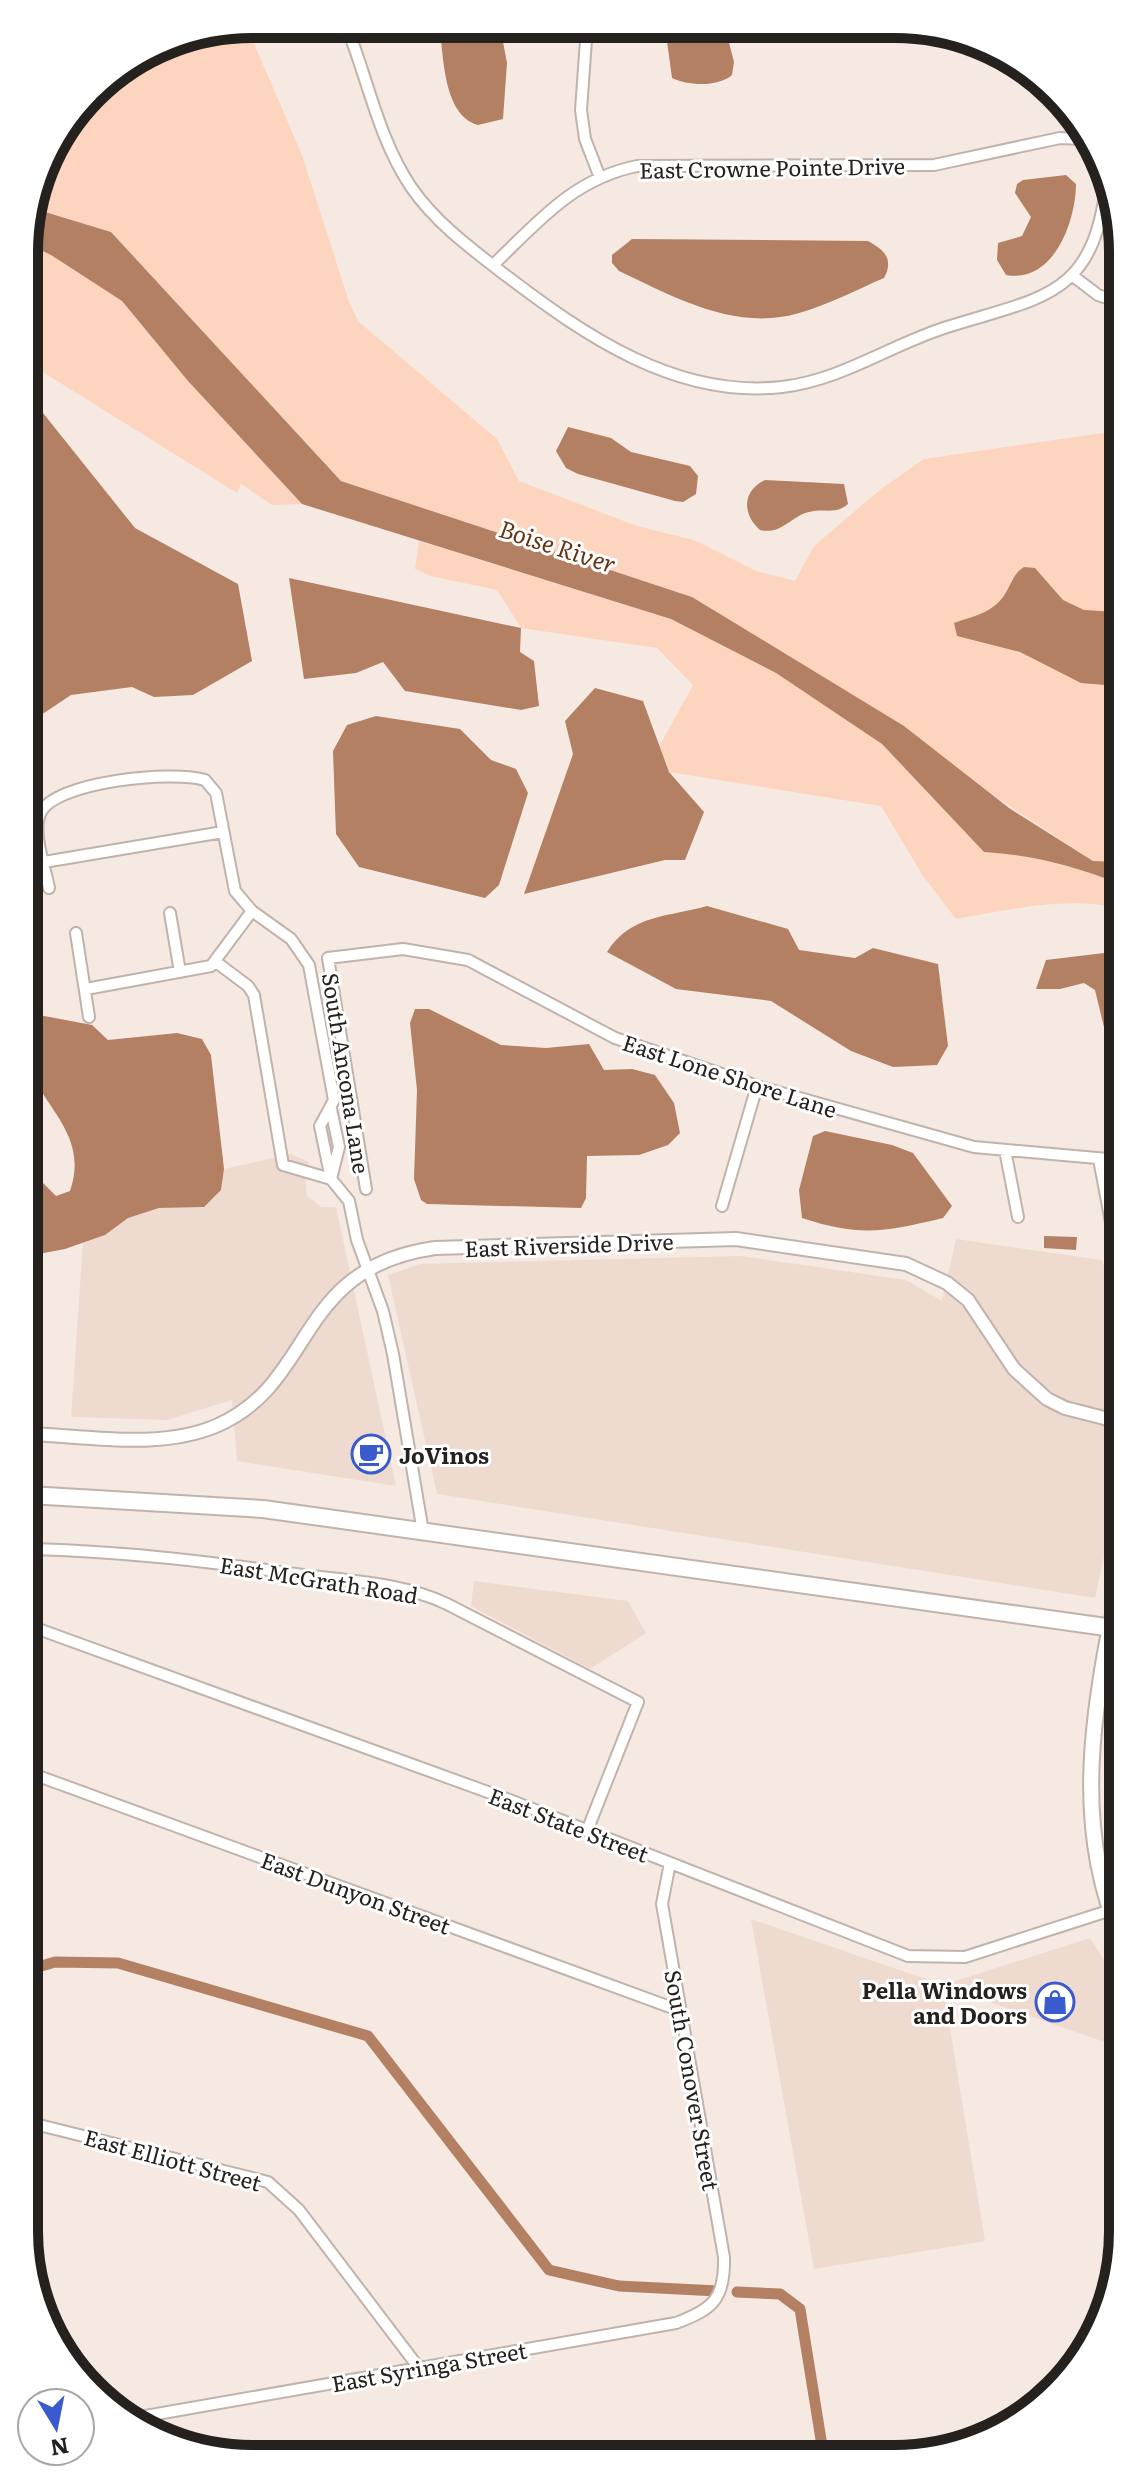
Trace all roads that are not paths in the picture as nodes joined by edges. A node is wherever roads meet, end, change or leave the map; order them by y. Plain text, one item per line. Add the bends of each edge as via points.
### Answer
1 (350, 38) edge
2 (586, 38) edge
3 (1076, 139) edge
4 (599, 175) junction
5 (1104, 207) edge
6 (493, 265) junction
7 (1073, 276) junction
8 (1109, 299) edge
9 (223, 832) junction
10 (44, 862) junction
11 (49, 888) dead end
12 (252, 911) junction
13 (170, 913) dead end
14 (76, 933) dead end
15 (328, 958) joint
16 (216, 962) junction
17 (180, 972) junction
18 (86, 989) junction
19 (89, 1017) dead end
20 (757, 1086) junction
21 (1005, 1150) junction
22 (1099, 1159) junction
23 (1109, 1160) edge
24 (331, 1179) junction
25 (366, 1189) dead end
26 (722, 1206) dead end
27 (1109, 1212) edge
28 (1018, 1217) dead end
29 (366, 1268) junction
30 (1109, 1419) edge
31 (38, 1434) edge
32 (38, 1495) edge
33 (423, 1532) junction
34 (38, 1550) edge
35 (1109, 1627) edge
36 (38, 1629) edge
37 (1109, 1656) edge
38 (38, 1776) edge
39 (587, 1831) junction
40 (670, 1863) junction
41 (1109, 1885) edge
42 (1109, 1909) edge
43 (681, 2011) junction
44 (38, 2125) edge
45 (717, 2298) joint
46 (419, 2368) junction
47 (145, 2416) edge

1 - 6 street via 379,125 410,185 447,229
2 - 4 street via 581,110
3 - 4 street, East Crowne Pointe Drive via 934,165 637,166
4 - 6 street, East Crowne Pointe Drive via 566,197
5 - 7 street via 1094,245
6 - 7 street via 574,327 607,345 690,379 748,388 815,382 930,332 1029,304
7 - 8 street
9 - 10 street
9 - 10 street via 216,793 205,780 108,780 42,809 38,825
9 - 12 street via 232,886
10 - 11 street
12 - 16 street
12 - 24 street via 291,939 309,965 334,1100 320,1126
13 - 17 street
14 - 18 street
15 - 20 street, East Lone Shore Lane via 403,949 468,960 615,1038
15 - 25 street, South Ancona Lane
16 - 17 street
16 - 24 street via 254,995 283,1165
17 - 18 street
18 - 19 street
20 - 21 street, East Lone Shore Lane via 944,1141
20 - 26 street
21 - 22 street, East Lone Shore Lane
21 - 28 street
22 - 23 street, East Lone Shore Lane
22 - 27 street
24 - 29 street via 349,1201
29 - 30 street, East Riverside Drive via 435,1248 736,1239 887,1260 927,1272 968,1300 1014,1369 1047,1399
29 - 31 street, East Riverside Drive via 325,1304 255,1402 219,1425 167,1438
29 - 33 street via 393,1354
32 - 33 highway via 231,1506
33 - 35 highway
34 - 39 street, East McGrath Road via 184,1559 384,1586 427,1594 447,1604 638,1702
36 - 39 street, East State Street
37 - 41 main road via 1093,1730 1089,1792 1096,1854
38 - 43 street, East Dunyon Street
39 - 40 street, East State Street
40 - 42 street, East State Street via 865,1942 927,1959 965,1957
40 - 43 street, South Conover Street via 662,1904
43 - 45 street, South Conover Street via 724,2257
44 - 46 street, East Elliott Street via 268,2182 299,2210
45 - 46 street, East Syringa Street via 702,2314 676,2323
46 - 47 street, East Syringa Street

